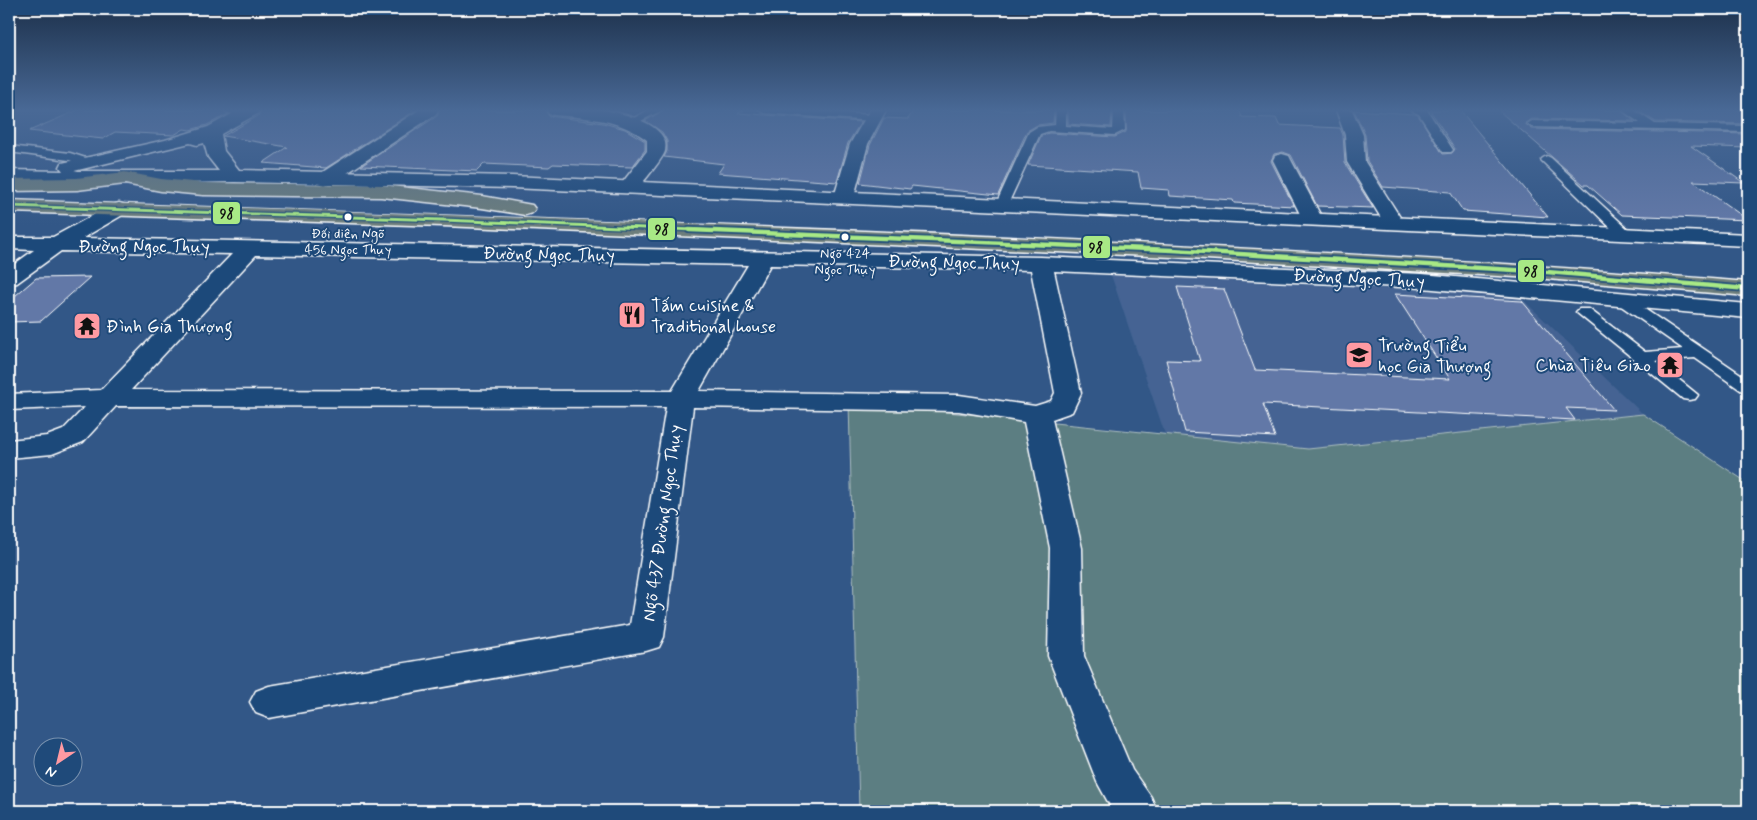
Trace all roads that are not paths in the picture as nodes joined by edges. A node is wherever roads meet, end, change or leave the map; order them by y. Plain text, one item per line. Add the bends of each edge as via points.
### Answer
1 (150, 148) edge
2 (180, 148) edge
3 (213, 148) edge
4 (372, 148) edge
5 (656, 148) edge
6 (858, 148) edge
7 (1028, 148) edge
8 (1355, 148) edge
9 (9, 149) edge
10 (1282, 160) dead end
11 (1547, 160) dead end
12 (88, 162) junction
13 (234, 176) junction
14 (125, 178) junction
15 (14, 179) edge
16 (325, 179) junction
17 (628, 187) junction
18 (844, 197) junction
19 (1002, 204) junction
20 (9, 206) edge
21 (119, 209) junction
22 (1312, 218) junction
23 (1393, 222) junction
24 (599, 226) junction
25 (1625, 234) junction
26 (1748, 240) edge
27 (9, 243) edge
28 (55, 245) junction
29 (251, 247) junction
30 (762, 259) junction
31 (1041, 264) junction
32 (9, 278) edge
33 (1748, 289) edge
34 (1619, 298) junction
35 (1748, 311) edge
36 (1584, 312) dead end
37 (1699, 353) junction
38 (1641, 357) junction
39 (1748, 387) edge
40 (1689, 395) dead end
41 (110, 398) junction
42 (681, 399) junction
43 (9, 402) edge
44 (1037, 415) junction
45 (9, 449) edge
46 (269, 702) dead end
47 (1136, 811) edge

1 - 12 street
2 - 14 street
3 - 13 street
4 - 16 street
5 - 17 street
6 - 18 street
7 - 19 lane
8 - 23 street via 1356,162
9 - 12 lane
10 - 22 street
11 - 25 lane
12 - 15 street
13 - 14 street
13 - 16 street
14 - 15 main road via 77,184
14 - 24 main road via 202,189 381,191 492,203
16 - 17 street via 434,179
17 - 18 street
18 - 19 street
19 - 22 street
20 - 21 main road, Đường Ngọc Thụy
21 - 24 main road, Đường Ngọc Thụy
21 - 28 street
22 - 23 street
23 - 25 street
24 - 33 main road, Đường Ngọc Thụy via 1328,258
25 - 26 street
27 - 28 street, Đường Ngọc Thụy
28 - 29 street, Đường Ngọc Thụy
28 - 32 street
29 - 30 street, Đường Ngọc Thụy
29 - 41 street
30 - 31 street, Đường Ngọc Thụy
30 - 42 street, Ngõ 437 Đường Ngọc Thụy
31 - 34 street, Đường Ngọc Thụy via 1422,281
31 - 44 street via 1068,393 1062,406
34 - 35 street, Đường Ngọc Thụy
34 - 37 lane
36 - 38 lane
37 - 38 lane
37 - 39 lane
38 - 40 lane
41 - 42 street
41 - 43 street
41 - 45 street via 74,436 52,445
42 - 44 street via 959,403
42 - 46 street, Ngõ 437 Đường Ngọc Thụy via 646,637
44 - 47 street via 1066,548 1066,656 1117,782

